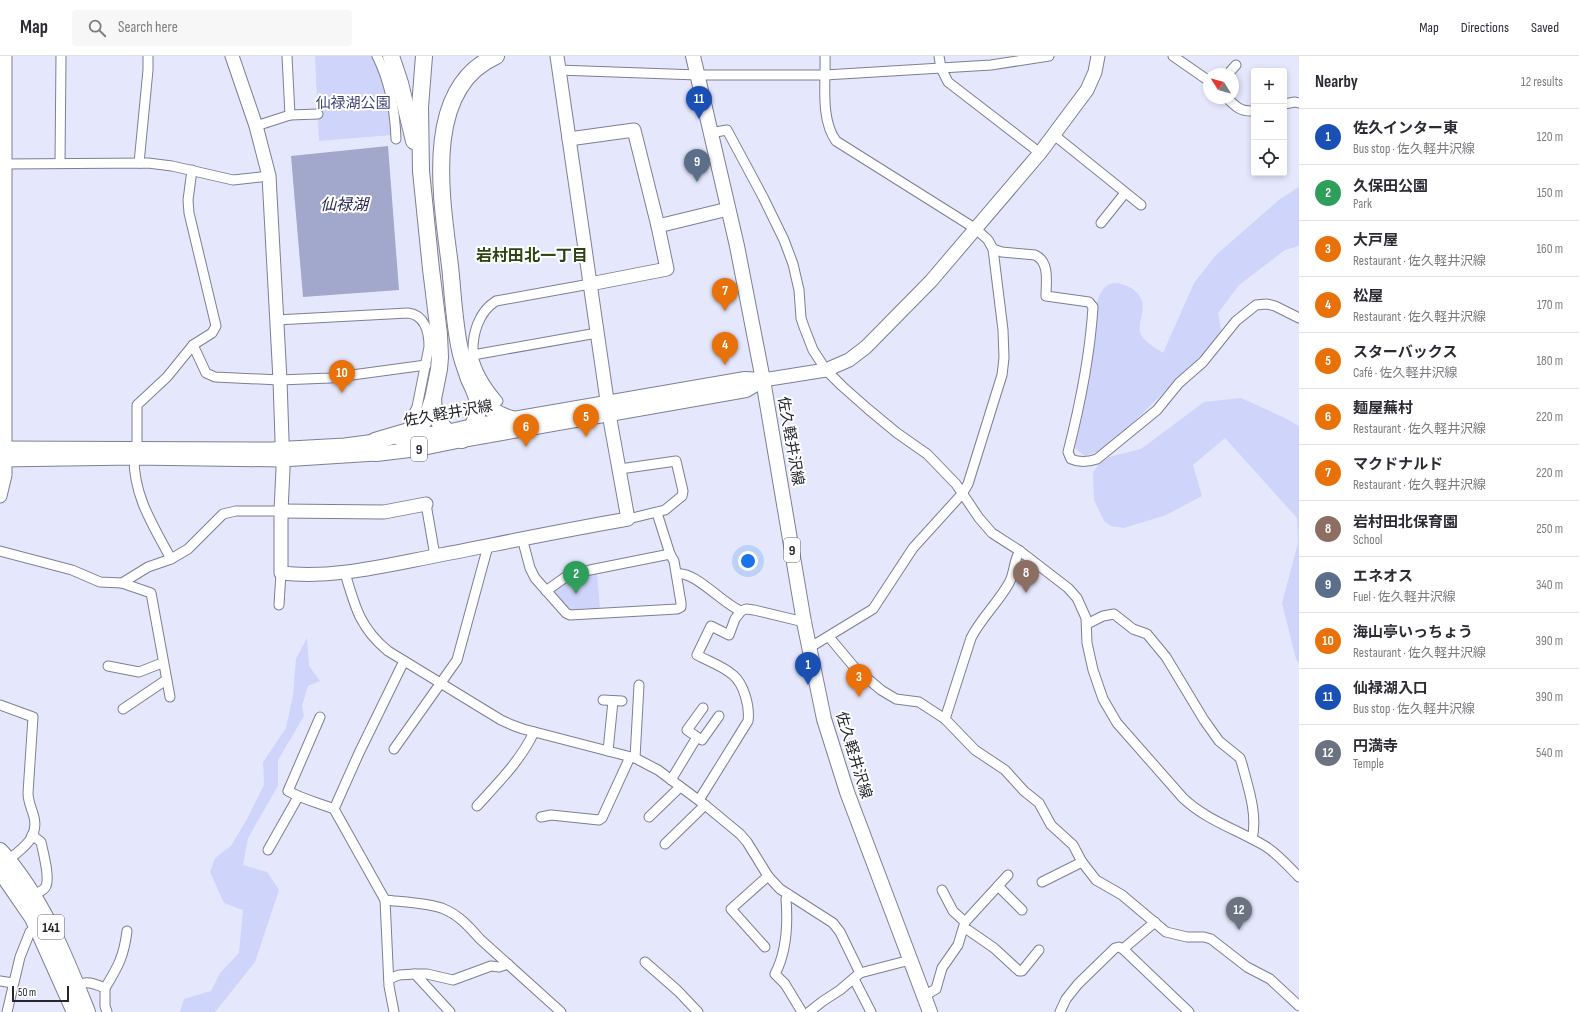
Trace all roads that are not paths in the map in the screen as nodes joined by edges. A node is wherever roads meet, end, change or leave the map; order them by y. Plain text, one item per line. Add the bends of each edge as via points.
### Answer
1 (4, 56) edge
2 (61, 56) edge
3 (148, 56) edge
4 (232, 56) edge
5 (287, 56) edge
6 (377, 56) edge
7 (391, 56) edge
8 (424, 56) edge
9 (433, 56) edge
10 (496, 56) edge
11 (825, 56) edge
12 (1049, 56) edge
13 (1098, 56) edge
14 (1173, 56) edge
15 (558, 63) edge
16 (940, 63) edge
17 (1236, 65) dead end
18 (696, 66) edge
19 (1233, 68) edge
20 (825, 72) junction
21 (1203, 77) edge
22 (2, 89) edge
23 (1299, 102) edge
24 (1287, 103) edge
25 (1233, 104) edge
26 (1251, 111) edge
27 (318, 114) dead end
28 (290, 115) junction
29 (256, 126) junction
30 (710, 133) junction
31 (1054, 135) junction
32 (396, 139) dead end
33 (569, 139) junction
34 (1040, 153) junction
35 (60, 163) junction
36 (139, 163) junction
37 (4, 164) junction
38 (192, 170) junction
39 (421, 171) junction
40 (269, 176) junction
41 (1125, 192) junction
42 (1141, 206) dead end
43 (728, 209) junction
44 (443, 215) junction
45 (1101, 223) dead end
46 (658, 226) junction
47 (976, 230) junction
48 (993, 249) junction
49 (590, 284) junction
50 (1299, 318) edge
51 (276, 320) junction
52 (597, 333) junction
53 (193, 345) junction
54 (469, 360) junction
55 (426, 366) junction
56 (826, 370) junction
57 (280, 380) junction
58 (763, 380) junction
59 (433, 398) junction
60 (498, 401) dead end
61 (608, 408) junction
62 (412, 416) dead end
63 (512, 419) junction
64 (473, 426) junction
65 (447, 432) junction
66 (462, 440) junction
67 (376, 448) junction
68 (2, 454) edge
69 (135, 454) junction
70 (282, 454) junction
71 (620, 469) junction
72 (962, 494) junction
73 (0, 496) edge
74 (426, 504) joint
75 (281, 511) junction
76 (657, 513) junction
77 (628, 519) junction
78 (522, 538) junction
79 (488, 546) junction
80 (0, 551) edge
81 (1020, 551) junction
82 (670, 554) junction
83 (434, 556) junction
84 (171, 559) junction
85 (281, 573) junction
86 (345, 573) junction
87 (677, 574) junction
88 (122, 583) junction
89 (546, 591) junction
90 (279, 604) dead end
91 (742, 611) junction
92 (804, 622) junction
93 (1087, 624) junction
94 (829, 636) junction
95 (809, 648) junction
96 (404, 661) junction
97 (162, 663) junction
98 (108, 666) dead end
99 (166, 680) junction
100 (441, 683) junction
101 (639, 685) dead end
102 (170, 697) dead end
103 (613, 701) dead end
104 (126, 704) dead end
105 (0, 705) edge
106 (703, 708) dead end
107 (719, 716) dead end
108 (320, 717) dead end
109 (945, 719) junction
110 (534, 732) junction
111 (697, 737) junction
112 (394, 749) dead end
113 (608, 751) junction
114 (632, 758) junction
115 (671, 780) junction
116 (680, 787) junction
117 (298, 797) junction
118 (702, 803) junction
119 (477, 806) dead end
120 (334, 809) junction
121 (541, 817) dead end
122 (649, 817) dead end
123 (32, 835) junction
124 (1252, 839) junction
125 (665, 844) dead end
126 (268, 850) dead end
127 (3, 861) edge
128 (1082, 862) junction
129 (1008, 875) dead end
130 (768, 876) junction
131 (1046, 876) dead end
132 (1299, 877) edge
133 (998, 886) junction
134 (942, 890) dead end
135 (788, 894) junction
136 (33, 895) junction
137 (385, 900) junction
138 (1022, 910) dead end
139 (1155, 922) junction
140 (37, 926) junction
141 (964, 926) junction
142 (127, 931) dead end
143 (765, 933) dead end
144 (758, 940) junction
145 (765, 947) dead end
146 (1039, 950) dead end
147 (1123, 950) junction
148 (910, 960) junction
149 (644, 962) dead end
150 (508, 964) junction
151 (415, 974) junction
152 (857, 976) junction
153 (389, 979) junction
154 (0, 981) edge
155 (13, 984) junction
156 (77, 985) junction
157 (105, 988) junction
158 (924, 996) junction
159 (1299, 1006) edge
160 (7, 1012) edge
161 (75, 1012) edge
162 (87, 1012) edge
163 (107, 1012) edge
164 (394, 1012) edge
165 (450, 1012) edge
166 (561, 1012) edge
167 (698, 1012) edge
168 (802, 1012) edge
169 (809, 1012) edge
170 (871, 1012) edge
171 (930, 1012) edge
172 (1060, 1012) edge
173 (1190, 1012) edge

1 - 22 street
2 - 35 street
3 - 36 street
4 - 29 street
5 - 28 street
6 - 32 street via 392,99
7 - 39 highway
8 - 39 highway via 420,108
9 - 44 highway via 430,133
10 - 44 highway via 470,73 455,93 451,104 447,116 442,159
11 - 20 street
12 - 16 street via 991,65
13 - 31 street via 1089,85
14 - 21 street
15 - 18 street
15 - 33 street
16 - 20 street
16 - 34 street via 948,82
17 - 19 street
18 - 20 street
18 - 30 main road, 佐久軽井沢線 / 9
20 - 47 street via 827,117 836,141
22 - 37 street
23 - 24 street
25 - 26 street via 1242,111
27 - 28 street
28 - 29 street
29 - 40 street
30 - 43 main road, 佐久軽井沢線 / 9
30 - 56 street via 727,130 763,196 793,264 800,290 801,318 808,340
31 - 34 street
31 - 41 street
33 - 46 street via 634,130
33 - 49 street
34 - 47 street
35 - 36 street
35 - 37 street
36 - 38 street
37 - 68 street
38 - 40 street via 234,180
38 - 53 street via 188,213 216,326 212,334
39 - 59 highway via 440,345 439,369
40 - 51 street
41 - 42 street
41 - 45 street
43 - 46 street
43 - 58 main road, 佐久軽井沢線 / 9
44 - 54 highway via 459,343
46 - 49 street via 667,269
47 - 48 street via 988,240
47 - 56 street via 866,348 849,360
48 - 50 street via 1039,257 1046,270 1046,296 1089,302 1093,308 1076,421 1068,452 1068,456 1074,460 1087,462 1097,459 1158,410 1180,383 1203,362 1236,321 1256,305 1275,306
48 - 72 street via 1004,346 1002,375 980,450
49 - 52 street
49 - 54 street via 491,304 479,319
51 - 55 street via 413,314 423,322 429,338
51 - 57 street
52 - 54 street
52 - 61 street
53 - 57 street via 204,370 211,377
53 - 69 street via 167,377 137,404
54 - 60 street via 474,362
54 - 63 highway via 490,408 499,415
54 - 64 highway via 478,403
55 - 57 street via 346,377
55 - 62 street via 417,407
56 - 58 street
56 - 72 street via 896,433 927,454 956,484
57 - 70 street
58 - 61 main road, 佐久軽井沢線 / 9 via 746,390
58 - 92 main road, 佐久軽井沢線 / 9
59 - 65 highway via 437,420
59 - 67 highway via 428,414 419,427
61 - 63 main road, 佐久軽井沢線 / 9
61 - 66 main road, 佐久軽井沢線 / 9
61 - 71 street
63 - 64 main road, 佐久軽井沢線 / 9
64 - 65 main road, 佐久軽井沢線 / 9
64 - 66 highway
65 - 66 highway
65 - 67 main road, 佐久軽井沢線 / 9
66 - 67 main road, 佐久軽井沢線 / 9 via 418,449
67 - 70 street via 345,446
68 - 69 street
68 - 73 street via 5,474
69 - 70 street
69 - 84 street via 135,481 140,498
70 - 75 street
71 - 76 street via 676,461 682,496 665,510
71 - 77 street
72 - 81 street via 992,533
72 - 94 street via 913,548 873,609
74 - 75 street via 384,512
74 - 83 street
75 - 84 street via 229,511 217,519 188,549
75 - 85 street
76 - 77 street
76 - 82 street
77 - 78 street
78 - 79 street
78 - 89 street via 530,568
79 - 83 street
79 - 100 street via 457,660
80 - 88 street via 72,570 100,582
81 - 93 street via 1072,592 1081,604
81 - 109 street via 1015,557 1009,583 976,627 971,638
82 - 87 street
82 - 89 street via 567,576
83 - 86 street
84 - 88 street via 148,567
85 - 86 street
85 - 90 street
86 - 96 street via 354,604 365,628 379,644
87 - 89 street via 681,603 681,607 677,609 570,614 561,610
87 - 91 street via 684,574 707,587 729,605
88 - 97 street via 151,593
91 - 92 street via 754,610
91 - 118 street via 735,619 729,635 711,626 697,655 732,673 748,702 749,713 748,721
92 - 95 main road, 佐久軽井沢線 / 9
93 - 124 street via 1087,643 1093,670 1103,699 1117,723 1190,804
93 - 124 street via 1114,614 1133,629 1147,634 1166,657 1204,720 1220,741 1240,758 1252,803
94 - 95 street
94 - 109 street via 855,668 881,690 896,699 919,702
95 - 148 main road, 佐久軽井沢線 / 9 via 836,762
96 - 100 street
96 - 120 street
97 - 98 street via 139,672
97 - 99 street
99 - 102 street
99 - 104 street
100 - 110 street via 501,720
100 - 112 street
101 - 114 street
103 - 113 street
105 - 123 street via 33,717 28,793 28,802 34,818
106 - 111 street via 687,730
107 - 111 street via 702,740
108 - 117 street via 288,791
109 - 128 street via 975,750 1005,770 1039,803 1051,825 1073,845
110 - 113 street
110 - 119 street via 516,761
111 - 115 street
113 - 114 street
114 - 115 street via 649,765
114 - 121 street via 599,820 551,815
115 - 116 street
116 - 118 street
116 - 122 street
117 - 120 street
117 - 126 street
118 - 125 street
118 - 130 street via 748,842
120 - 137 street
123 - 127 street via 27,845
123 - 136 street via 41,842 47,878 46,886
124 - 132 street via 1273,852
127 - 136 highway, 141
127 - 140 highway, 141
128 - 131 street
128 - 139 street via 1096,880 1122,895
129 - 133 street
130 - 135 street
130 - 144 street via 731,909
133 - 138 street
133 - 141 street
134 - 141 street
135 - 152 street via 829,919 837,927
135 - 168 street via 785,942 782,959 775,974 785,984
136 - 156 highway, 141 via 55,933
137 - 150 street via 445,909 460,919
137 - 153 street
139 - 147 street
139 - 159 street via 1166,932 1211,939 1247,967 1270,979
140 - 155 street via 27,938
140 - 161 highway, 141
141 - 146 street via 1020,971
141 - 158 street via 958,945 942,968 936,989
142 - 157 street via 125,950
143 - 144 street
144 - 145 street
147 - 172 street via 1115,948 1066,999
147 - 173 street
148 - 152 street
148 - 158 main road, 佐久軽井沢線 / 9
149 - 167 street
150 - 151 street via 491,966 453,980
150 - 166 street
151 - 153 street
151 - 165 street
152 - 169 street
152 - 170 street
153 - 164 street
154 - 155 street
155 - 160 street
156 - 157 street via 84,982
156 - 162 highway, 141
157 - 163 street
158 - 171 main road, 佐久軽井沢線 / 9

